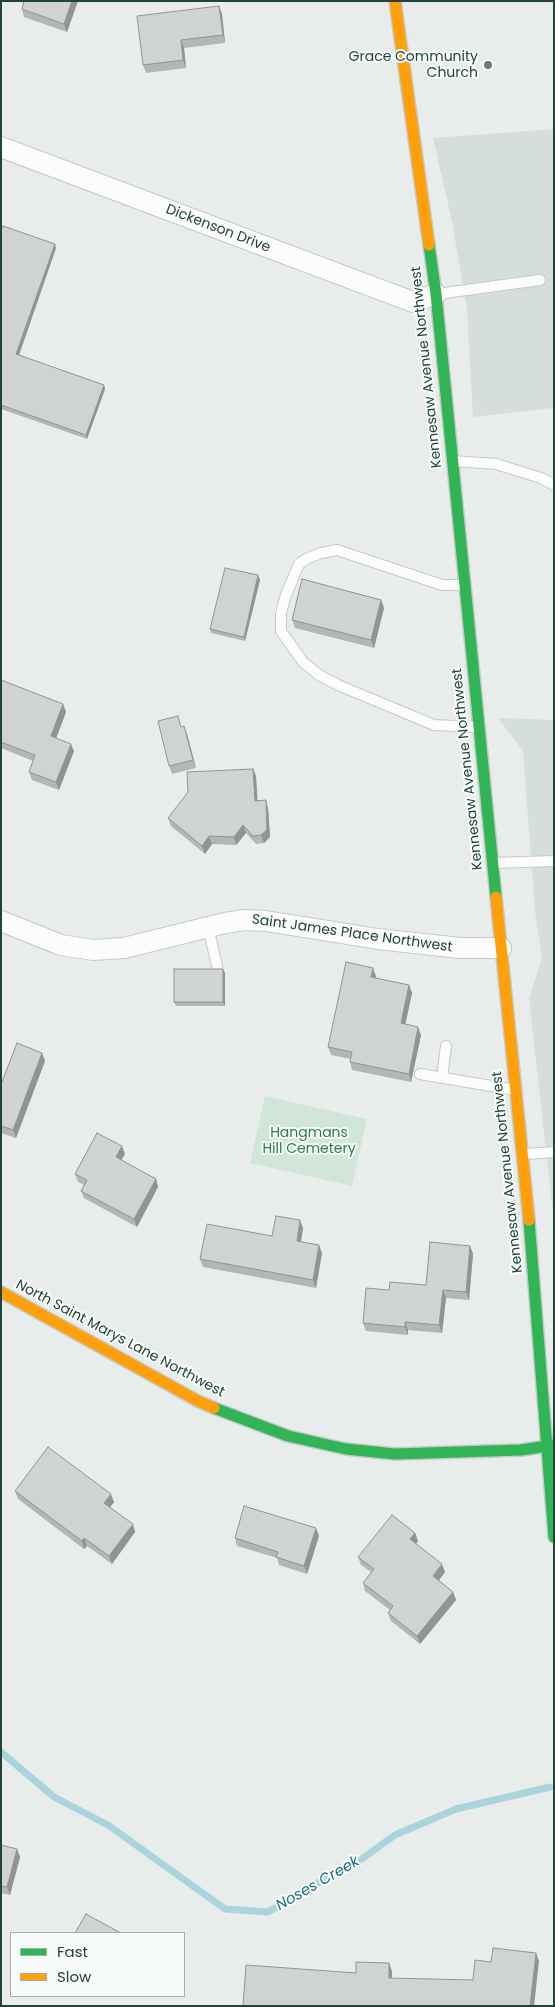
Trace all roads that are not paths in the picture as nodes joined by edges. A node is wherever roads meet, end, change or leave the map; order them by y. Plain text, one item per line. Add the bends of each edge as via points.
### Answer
1 (395, 1) edge
2 (1, 147) edge
3 (540, 280) dead end
4 (436, 294) junction
5 (452, 461) junction
6 (554, 485) edge
7 (464, 586) junction
8 (479, 727) junction
9 (554, 862) edge
10 (492, 863) junction
11 (1, 921) edge
12 (208, 927) junction
13 (501, 948) junction
14 (217, 966) dead end
15 (446, 1046) dead end
16 (420, 1074) dead end
17 (442, 1078) junction
18 (516, 1090) junction
19 (554, 1152) edge
20 (524, 1154) junction
21 (1, 1292) edge
22 (551, 1445) edge
23 (554, 1537) edge

1 - 4 street, Kennesaw Avenue Northwest
2 - 4 street, Dickenson Drive via 413,302
3 - 4 lane
4 - 5 street, Kennesaw Avenue Northwest
5 - 6 lane via 496,464
5 - 7 street, Kennesaw Avenue Northwest
7 - 8 street, Kennesaw Avenue Northwest
7 - 8 lane via 442,585 337,550 321,553 299,564 281,613 281,631 303,662 338,685 434,725
8 - 10 street, Kennesaw Avenue Northwest
9 - 10 lane
10 - 13 street, Kennesaw Avenue Northwest
11 - 12 street, Saint James Place Northwest via 61,945 93,950 124,948
12 - 13 street, Saint James Place Northwest via 245,920 266,921 378,939 460,948
12 - 14 lane
13 - 18 street, Kennesaw Avenue Northwest
15 - 17 lane
16 - 17 lane
17 - 18 lane
18 - 20 street, Kennesaw Avenue Northwest
19 - 20 lane
20 - 22 street, Kennesaw Avenue Northwest
21 - 22 street, North Saint Marys Lane Northwest via 198,1401 288,1436 395,1454 521,1450
22 - 23 street, Kennesaw Avenue Northwest

